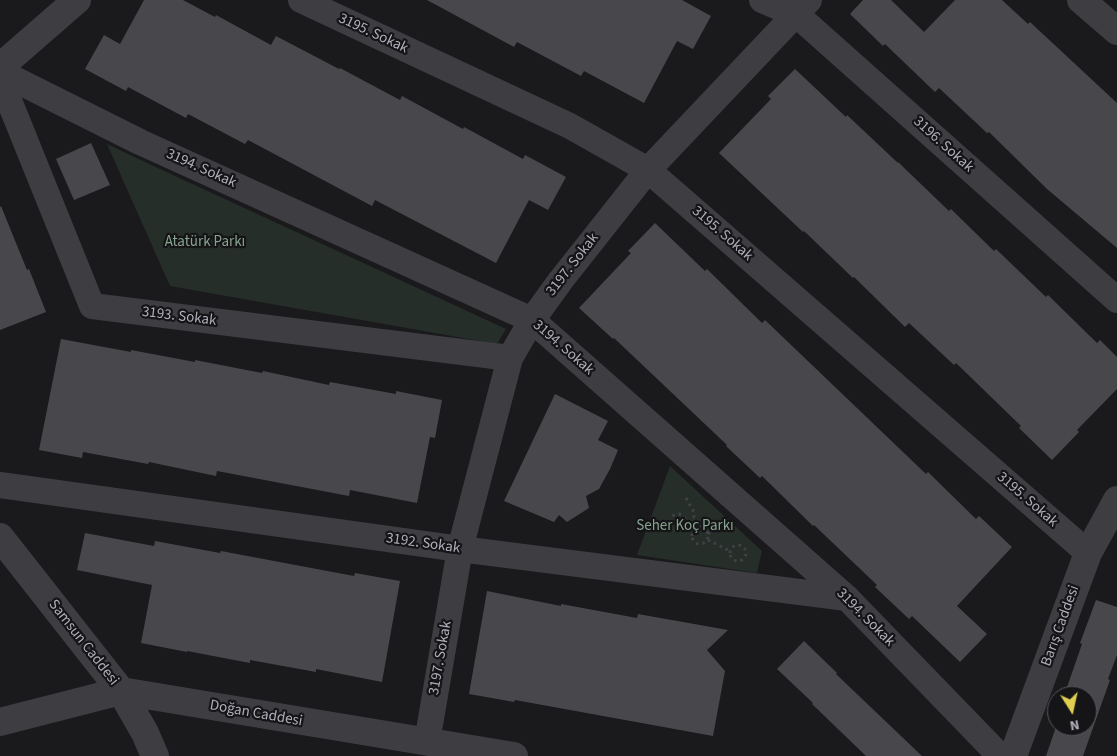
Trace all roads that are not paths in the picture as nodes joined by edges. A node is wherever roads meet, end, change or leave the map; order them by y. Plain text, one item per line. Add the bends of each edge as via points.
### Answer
1 (77, 0) edge
2 (301, 0) edge
3 (762, 0) edge
4 (1081, 0) edge
5 (803, 7) edge
6 (1117, 31) edge
7 (0, 68) edge
8 (0, 72) edge
9 (0, 78) edge
10 (648, 170) junction
11 (1117, 300) edge
12 (532, 320) junction
13 (510, 358) junction
14 (0, 485) edge
15 (1117, 500) edge
16 (460, 549) junction
17 (4, 550) edge
18 (1088, 553) junction
19 (847, 598) junction
20 (121, 691) junction
21 (0, 722) edge
22 (427, 742) junction
23 (155, 756) edge
24 (514, 756) edge
25 (1000, 756) edge
26 (1013, 756) edge

1 - 7 street
2 - 10 street, 3195. Sokak via 570,126
3 - 5 street, 3196. Sokak
4 - 6 street
5 - 10 street, 3197. Sokak
5 - 11 street, 3196. Sokak
8 - 12 street, 3194. Sokak via 140,142
9 - 13 street, 3193. Sokak via 92,306
10 - 12 street, 3197. Sokak
10 - 18 street, 3195. Sokak
12 - 13 street, 3197. Sokak
12 - 19 street, 3194. Sokak
13 - 16 street, 3197. Sokak
14 - 16 street, 3192. Sokak
15 - 18 street, Barış Caddesi
16 - 19 street, 3192. Sokak
16 - 22 street, 3197. Sokak
17 - 20 street, Samsun Caddesi
18 - 26 street, Barış Caddesi
19 - 25 street, 3194. Sokak
20 - 21 street, Doğan Caddesi
20 - 22 street, Doğan Caddesi
20 - 23 street, Samsun Caddesi
22 - 24 street, Doğan Caddesi

